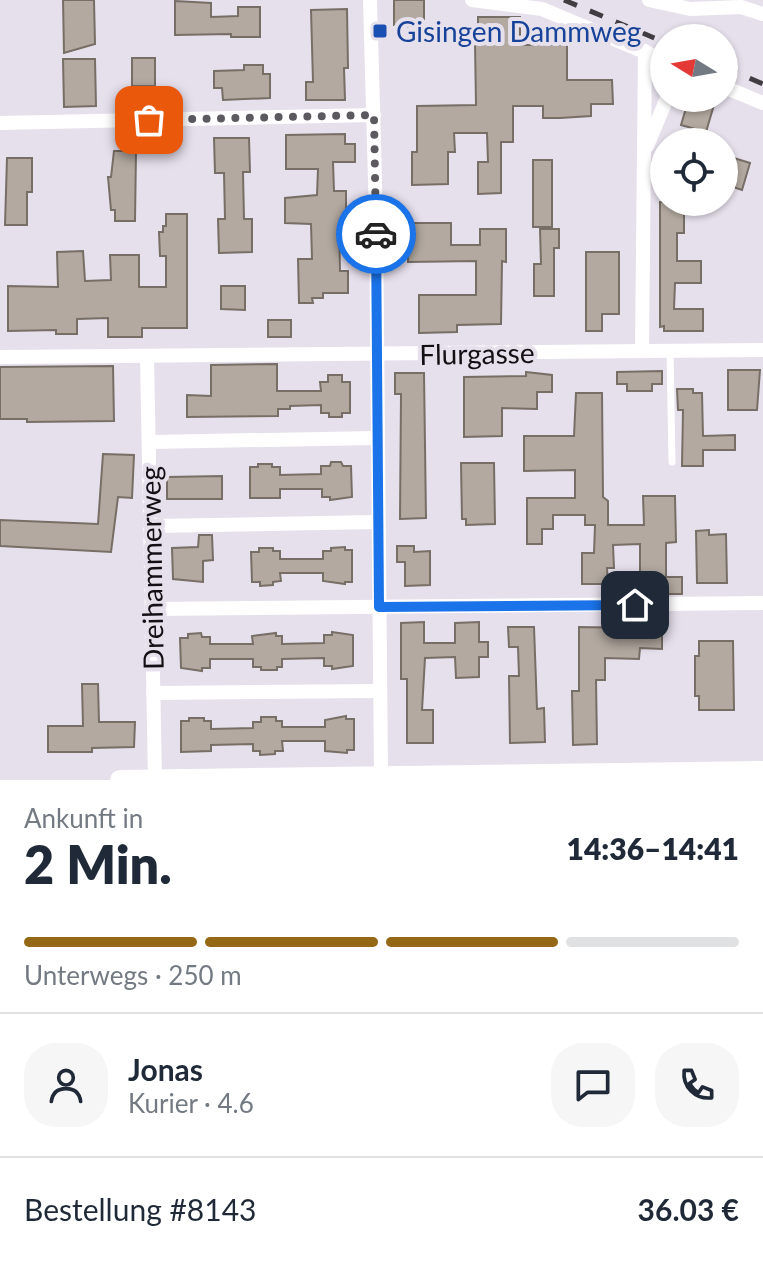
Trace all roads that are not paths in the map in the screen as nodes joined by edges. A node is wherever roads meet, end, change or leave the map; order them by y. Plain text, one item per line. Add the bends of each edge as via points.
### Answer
1 (370, 0) edge
2 (472, 0) edge
3 (649, 0) edge
4 (707, 4) edge
5 (763, 14) edge
6 (645, 51) junction
7 (650, 53) edge
8 (738, 93) edge
9 (763, 103) edge
10 (661, 112) edge
11 (374, 115) junction
12 (0, 123) edge
13 (643, 154) junction
14 (642, 350) junction
15 (670, 350) junction
16 (763, 350) edge
17 (377, 354) junction
18 (147, 356) junction
19 (0, 357) edge
20 (376, 438) junction
21 (150, 442) junction
22 (672, 462) dead end
23 (377, 522) junction
24 (151, 526) junction
25 (763, 603) edge
26 (379, 607) junction
27 (151, 609) junction
28 (380, 691) junction
29 (153, 693) junction
30 (763, 771) edge
31 (381, 775) junction
32 (304, 778) edge
33 (120, 780) edge
34 (155, 780) edge

1 - 11 street
2 - 6 street via 542,9
3 - 4 street via 671,7
4 - 5 street
6 - 7 street
6 - 13 street
8 - 9 street
10 - 13 street
11 - 12 street
11 - 17 street
13 - 14 street
14 - 15 street, Flurgasse
14 - 17 street, Flurgasse
15 - 16 street, Flurgasse
15 - 22 lane
17 - 18 street, Flurgasse
17 - 20 street
18 - 19 street, Flurgasse
18 - 21 street, Dreihammerweg
20 - 21 street
20 - 23 street
21 - 24 street, Dreihammerweg
23 - 24 street
23 - 26 street
24 - 27 street, Dreihammerweg
25 - 26 street
26 - 27 street
26 - 28 street
27 - 29 street, Dreihammerweg
28 - 29 street
28 - 31 street
29 - 34 street, Dreihammerweg
30 - 31 street
31 - 32 street
32 - 34 street
33 - 34 street

